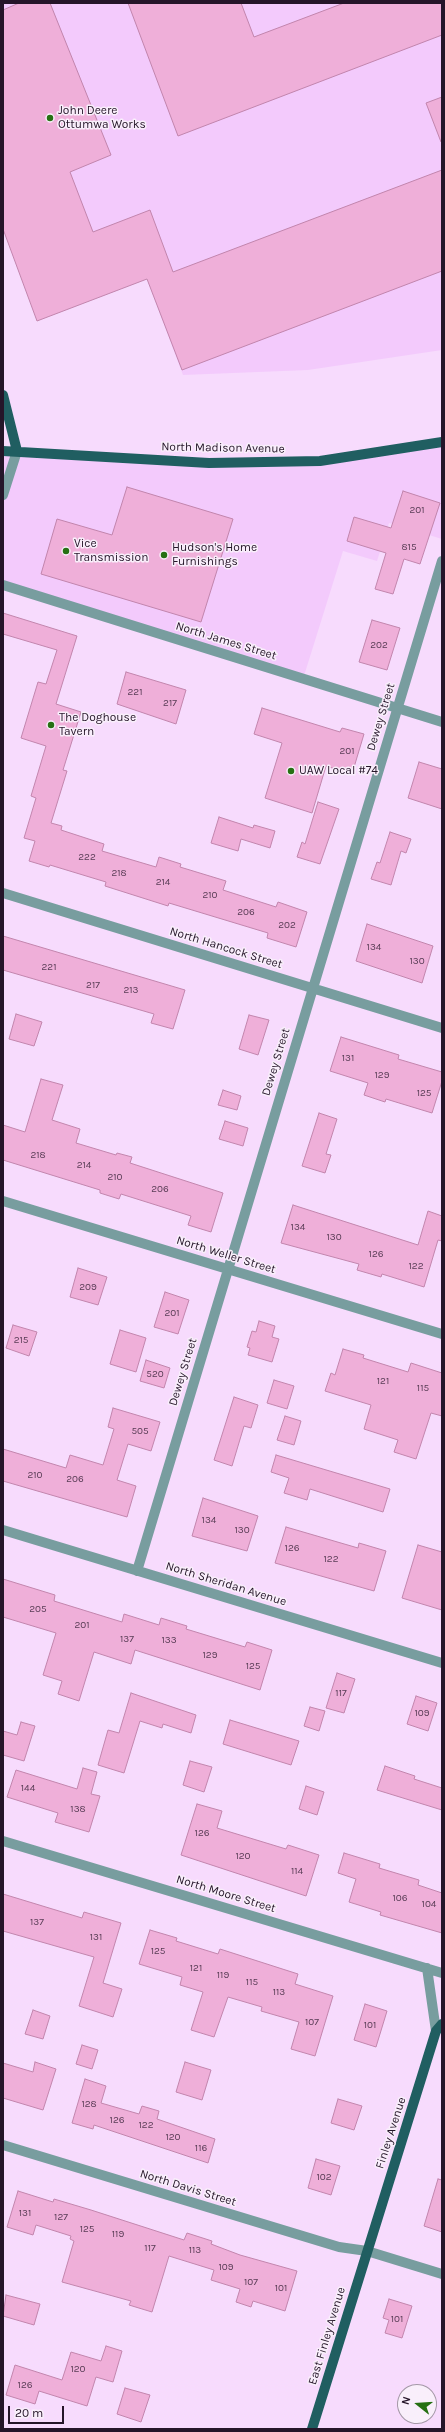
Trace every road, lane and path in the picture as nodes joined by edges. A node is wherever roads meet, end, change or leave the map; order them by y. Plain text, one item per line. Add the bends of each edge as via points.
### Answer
1 (3, 395) edge
2 (442, 442) edge
3 (3, 451) edge
4 (17, 451) junction
5 (3, 495) edge
6 (442, 561) edge
7 (3, 585) edge
8 (397, 708) junction
9 (442, 722) edge
10 (3, 893) edge
11 (312, 988) junction
12 (442, 1028) edge
13 (3, 1201) edge
14 (227, 1269) junction
15 (442, 1334) edge
16 (3, 1530) edge
17 (137, 1571) junction
18 (442, 1663) edge
19 (3, 1840) edge
20 (427, 1968) junction
21 (442, 1973) edge
22 (439, 2028) edge
23 (3, 2145) edge
24 (367, 2251) junction
25 (442, 2274) edge
26 (312, 2429) edge

1 - 4 main road
2 - 4 main road, North Madison Avenue via 312,461 209,463
3 - 4 main road, North Madison Avenue
4 - 5 street
6 - 8 street, Dewey Street
7 - 8 street, North James Street
8 - 9 street, North James Street
8 - 11 street, Dewey Street
10 - 11 street, North Hancock Street
11 - 12 street, North Hancock Street
11 - 14 street, Dewey Street
13 - 14 street, North Weller Street
14 - 15 street, North Weller Street
14 - 17 street, Dewey Street
16 - 17 street, North Sheridan Avenue
17 - 18 street, North Sheridan Avenue
19 - 20 street, North Moore Street
20 - 21 street, North Moore Street
20 - 22 street
22 - 24 main road, Finley Avenue
23 - 24 street, North Davis Street via 339,2247
24 - 25 street, North Davis Street
24 - 26 main road, East Finley Avenue

